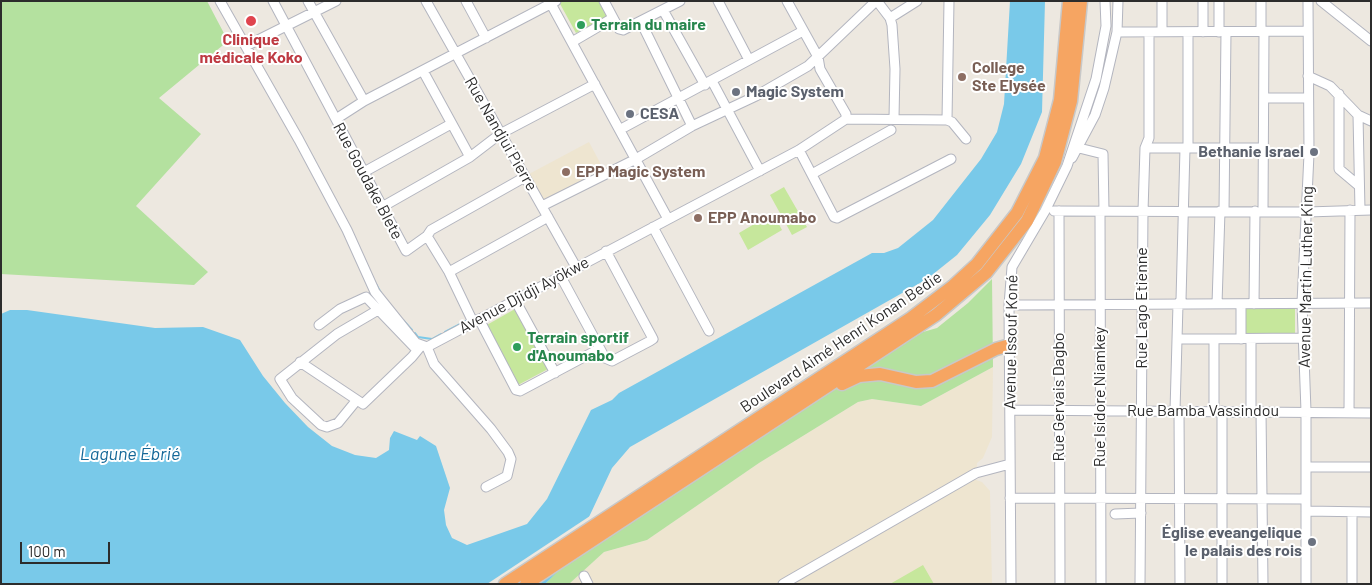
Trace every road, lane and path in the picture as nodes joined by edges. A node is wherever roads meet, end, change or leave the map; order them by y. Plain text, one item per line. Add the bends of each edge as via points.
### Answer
1 (220, 1) edge
2 (273, 1) edge
3 (308, 1) edge
4 (336, 1) edge
5 (426, 1) edge
6 (604, 1) edge
7 (680, 1) edge
8 (718, 1) edge
9 (786, 1) edge
10 (917, 1) edge
11 (949, 1) edge
12 (1069, 1) edge
13 (1081, 1) edge
14 (1106, 1) edge
15 (1118, 1) edge
16 (1162, 1) edge
17 (1203, 1) edge
18 (1218, 1) edge
19 (1261, 1) edge
20 (1308, 1) edge
21 (1321, 1) edge
22 (470, 3) edge
23 (554, 3) edge
24 (873, 3) edge
25 (663, 10) junction
26 (314, 12) junction
27 (613, 18) junction
28 (890, 18) junction
29 (641, 22) junction
30 (285, 25) junction
31 (803, 31) junction
32 (1262, 31) junction
33 (1117, 32) junction
34 (1149, 32) junction
35 (1162, 32) junction
36 (1188, 32) junction
37 (1203, 32) junction
38 (1222, 32) junction
39 (1308, 32) junction
40 (486, 38) junction
41 (1371, 41) edge
42 (572, 42) junction
43 (246, 46) junction
44 (455, 54) junction
45 (818, 57) junction
46 (749, 60) junction
47 (423, 71) junction
48 (1308, 76) junction
49 (709, 83) junction
50 (595, 84) junction
51 (1339, 94) junction
52 (1264, 98) junction
53 (1308, 98) junction
54 (679, 99) junction
55 (364, 101) junction
56 (727, 108) junction
57 (1358, 115) junction
58 (894, 118) junction
59 (336, 119) junction
60 (846, 119) junction
61 (947, 120) junction
62 (1371, 121) edge
63 (450, 124) junction
64 (692, 126) junction
65 (621, 130) junction
66 (890, 130) dead end
67 (500, 134) junction
68 (966, 139) dead end
69 (1079, 148) junction
70 (1145, 148) junction
71 (1187, 148) junction
72 (1225, 148) junction
73 (1263, 148) junction
74 (799, 150) junction
75 (470, 157) junction
76 (636, 159) junction
77 (951, 159) dead end
78 (1067, 166) junction
79 (760, 171) junction
80 (364, 172) junction
81 (812, 174) junction
82 (526, 177) junction
83 (1358, 185) junction
84 (542, 206) junction
85 (382, 207) junction
86 (1059, 210) junction
87 (1355, 210) junction
88 (1371, 210) edge
89 (1046, 211) junction
90 (1102, 211) junction
91 (1143, 211) junction
92 (1182, 211) junction
93 (1222, 211) junction
94 (1259, 211) junction
95 (1306, 212) junction
96 (548, 217) junction
97 (668, 219) junction
98 (653, 227) junction
99 (427, 236) junction
100 (606, 251) junction
101 (576, 266) junction
102 (449, 272) junction
103 (560, 275) junction
104 (515, 300) junction
105 (1302, 303) junction
106 (1350, 303) junction
107 (1371, 303) edge
108 (1142, 304) junction
109 (1178, 304) junction
110 (1217, 304) junction
111 (1241, 304) junction
112 (1254, 304) junction
113 (1009, 305) junction
114 (1058, 305) junction
115 (1100, 305) junction
116 (378, 310) junction
117 (476, 320) junction
118 (319, 325) dead end
119 (709, 331) dead end
120 (1304, 338) junction
121 (1178, 339) junction
122 (1214, 339) junction
123 (1241, 339) junction
124 (1252, 339) junction
125 (1010, 345) junction
126 (421, 347) junction
127 (599, 349) junction
128 (300, 362) junction
129 (554, 372) junction
130 (356, 401) junction
131 (1010, 410) junction
132 (1100, 410) junction
133 (1059, 411) junction
134 (1141, 411) junction
135 (1177, 411) junction
136 (1218, 411) junction
137 (1251, 411) junction
138 (1262, 411) junction
139 (1306, 411) junction
140 (1349, 412) junction
141 (1371, 413) edge
142 (782, 415) junction
143 (1010, 464) junction
144 (1306, 466) junction
145 (1371, 467) edge
146 (486, 488) dead end
147 (1010, 498) junction
148 (1059, 498) junction
149 (1101, 499) junction
150 (1141, 499) junction
151 (1180, 499) junction
152 (1263, 499) junction
153 (1306, 499) junction
154 (1222, 500) junction
155 (624, 512) junction
156 (1306, 512) junction
157 (1352, 512) junction
158 (1371, 512) edge
159 (1140, 513) junction
160 (1114, 514) dead end
161 (505, 584) edge
162 (526, 584) edge
163 (783, 584) edge
164 (1011, 584) edge
165 (1060, 584) edge
166 (1101, 584) edge
167 (1140, 584) edge
168 (1180, 584) edge
169 (1222, 584) edge
170 (1263, 584) edge
171 (1306, 584) edge
172 (1352, 584) edge

1 - 43 street
2 - 30 street, Rue Goudake Blete
3 - 26 street
4 - 26 street
5 - 44 street, Rue Nandjui Pierre
6 - 27 street
7 - 25 street
8 - 46 street
9 - 31 street
10 - 28 street
11 - 61 street
12 - 155 highway, Boulevard Aimé Henri Konan Bedie via 1060,100 1051,139 1027,197 987,253 953,286 911,318
13 - 142 highway, Boulevard Aimé Henri Konan Bedie via 1067,123 1055,162 1028,221 986,273 950,305
14 - 78 street, Avenue Issouf Koné via 1106,26 1096,79
15 - 33 street
16 - 35 street
17 - 37 street
18 - 38 street
19 - 32 street
20 - 39 street, Avenue Martin Luther King
21 - 41 street
22 - 40 street
23 - 40 street
23 - 42 street
24 - 28 street
24 - 45 street
25 - 29 street
25 - 49 street
26 - 30 street
26 - 55 street
27 - 29 street via 621,30
27 - 42 street
28 - 58 street via 894,43
29 - 54 street
30 - 43 street
30 - 59 street, Rue Goudake Blete
31 - 45 street
31 - 46 street
32 - 38 street
32 - 39 street
32 - 52 street
33 - 34 street
33 - 69 street via 1104,88
34 - 35 street
34 - 70 street, Rue Lago Etienne via 1149,138
35 - 36 street
36 - 37 street
36 - 71 street
37 - 38 street
38 - 72 street
39 - 48 street, Avenue Martin Luther King
40 - 44 street
42 - 50 street
43 - 126 street via 346,230 375,292
44 - 47 street
44 - 67 street, Rue Nandjui Pierre
45 - 56 street via 756,96
45 - 60 street via 820,68
46 - 49 street
47 - 55 street
47 - 63 street
48 - 51 street via 1320,80
48 - 53 street, Avenue Martin Luther King
49 - 54 street
49 - 56 street
50 - 65 street
50 - 67 street
51 - 57 street
51 - 83 street via 1339,169
52 - 53 street
52 - 73 street
53 - 95 street, Avenue Martin Luther King
54 - 64 street
54 - 65 street
55 - 59 street
56 - 64 street
56 - 79 street
57 - 62 street
57 - 83 street
58 - 60 street
58 - 61 street
59 - 80 street, Rue Goudake Blete
60 - 74 street, Avenue Djidji Ayökwe
61 - 68 street
63 - 75 street
63 - 80 street
64 - 76 street
65 - 76 street
66 - 81 street
67 - 75 street
67 - 82 street, Rue Nandjui Pierre
69 - 78 street
69 - 90 street, Rue Isidore Niamkey via 1103,154
70 - 71 street
70 - 91 street, Rue Lago Etienne
71 - 72 street
71 - 92 street
72 - 73 street
72 - 93 street
73 - 94 street
74 - 79 street, Avenue Djidji Ayökwe
74 - 81 street
75 - 85 street
76 - 84 street
76 - 97 street
77 - 81 street via 838,218 834,217
78 - 89 street, Avenue Issouf Koné
79 - 97 street, Avenue Djidji Ayökwe
80 - 85 street, Rue Goudake Blete
82 - 84 street, Rue Nandjui Pierre
82 - 99 street via 431,230
83 - 87 street
84 - 96 street, Rue Nandjui Pierre
85 - 99 street, Rue Goudake Blete via 406,251
86 - 89 street
86 - 90 street
86 - 114 street, Rue Gervais Dagbo
87 - 88 street
87 - 95 street
87 - 106 street
89 - 113 street, Avenue Issouf Koné via 1012,267
90 - 91 street
90 - 115 street, Rue Isidore Niamkey
91 - 92 street
91 - 108 street, Rue Lago Etienne
92 - 93 street
92 - 109 street via 1181,300
93 - 94 street
93 - 110 street
94 - 95 street
94 - 112 street
95 - 105 street, Avenue Martin Luther King
96 - 101 street, Rue Nandjui Pierre
96 - 102 street
97 - 98 street, Avenue Djidji Ayökwe
98 - 100 street, Avenue Djidji Ayökwe
98 - 119 street
99 - 102 street, Rue Goudake Blete
100 - 101 street, Avenue Djidji Ayökwe
100 - 127 street via 652,339 612,361 605,358
101 - 103 street, Avenue Djidji Ayökwe
102 - 117 street, Rue Goudake Blete
103 - 104 street, Avenue Djidji Ayökwe
103 - 127 street
104 - 117 street, Avenue Djidji Ayökwe
104 - 129 street
105 - 106 street
105 - 112 street
105 - 120 street, Avenue Martin Luther King
106 - 107 street
106 - 140 street
108 - 109 street
108 - 115 street
108 - 134 street, Rue Lago Etienne
109 - 110 street
109 - 121 street
110 - 111 street
111 - 112 street
111 - 123 street
113 - 114 street
113 - 125 street, Avenue Issouf Koné
114 - 115 street
114 - 133 street, Rue Gervais Dagbo
115 - 132 street, Rue Isidore Niamkey
116 - 118 street via 368,298 364,298 340,309
116 - 126 street
116 - 128 street via 337,334
117 - 126 street, Avenue Djidji Ayökwe
117 - 129 street, Rue Goudake Blete via 516,390 523,390
120 - 124 street
120 - 139 street, Avenue Martin Luther King
121 - 122 street
121 - 135 street
122 - 123 street
122 - 136 street
123 - 124 street
124 - 137 street
125 - 131 street, Avenue Issouf Koné
125 - 142 highway via 932,381 916,382 880,374 859,376
126 - 130 street via 366,402
126 - 146 street via 508,452 507,476
127 - 129 street
128 - 130 street
128 - 130 street via 280,379 292,398 320,425 327,427 338,423
131 - 133 street, Rue Bamba Vassindou
131 - 143 street, Avenue Issouf Koné
132 - 133 street, Rue Bamba Vassindou
132 - 134 street, Rue Bamba Vassindou
132 - 149 street, Rue Isidore Niamkey
133 - 148 street, Rue Gervais Dagbo
134 - 135 street, Rue Bamba Vassindou
134 - 150 street, Rue Lago Etienne
135 - 136 street, Rue Bamba Vassindou
135 - 151 street
136 - 137 street, Rue Bamba Vassindou
136 - 154 street
137 - 138 street, Rue Bamba Vassindou
138 - 139 street, Rue Bamba Vassindou
138 - 152 street
139 - 140 street, Rue Bamba Vassindou
139 - 144 street, Avenue Martin Luther King
140 - 141 street, Rue Bamba Vassindou
142 - 155 highway, Boulevard Aimé Henri Konan Bedie
143 - 147 street, Avenue Issouf Koné
143 - 163 street via 976,473
144 - 145 street
144 - 153 street, Avenue Martin Luther King
147 - 148 street
147 - 164 street, Avenue Issouf Koné
148 - 149 street
148 - 165 street, Rue Gervais Dagbo
149 - 150 street
149 - 166 street, Rue Isidore Niamkey
150 - 151 street
150 - 159 street, Rue Lago Etienne
151 - 154 street
151 - 168 street
152 - 153 street
152 - 154 street
152 - 170 street
153 - 156 street, Avenue Martin Luther King
154 - 169 street
155 - 161 highway, Boulevard Aimé Henri Konan Bedie
155 - 162 highway, Boulevard Aimé Henri Konan Bedie
156 - 157 street
156 - 171 street, Avenue Martin Luther King
157 - 158 street
157 - 172 street
159 - 160 street
159 - 167 street, Rue Lago Etienne

